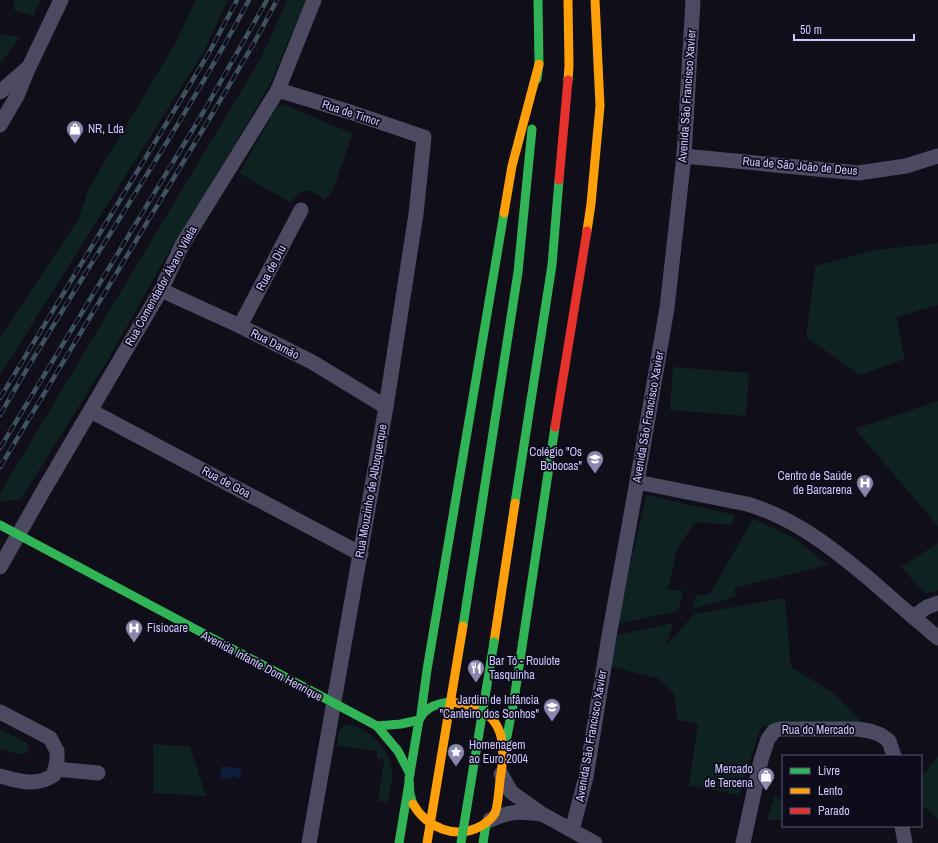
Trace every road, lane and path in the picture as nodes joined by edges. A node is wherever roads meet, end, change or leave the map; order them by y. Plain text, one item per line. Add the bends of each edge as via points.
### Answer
1 (61, 0) edge
2 (314, 0) edge
3 (538, 0) edge
4 (568, 0) edge
5 (595, 0) edge
6 (693, 0) edge
7 (539, 64) junction
8 (29, 67) junction
9 (278, 90) junction
10 (0, 92) edge
11 (0, 126) edge
12 (424, 138) joint
13 (684, 156) junction
14 (938, 156) edge
15 (301, 210) dead end
16 (161, 290) junction
17 (240, 326) junction
18 (386, 407) junction
19 (91, 411) junction
20 (637, 482) junction
21 (0, 525) edge
22 (19, 534) junction
23 (361, 554) junction
24 (0, 567) edge
25 (938, 603) edge
26 (914, 617) junction
27 (938, 638) edge
28 (334, 704) junction
29 (0, 712) edge
30 (420, 717) junction
31 (377, 726) junction
32 (894, 755) edge
33 (503, 757) junction
34 (55, 769) junction
35 (98, 773) dead end
36 (501, 774) junction
37 (0, 776) edge
38 (409, 778) junction
39 (542, 814) junction
40 (488, 822) junction
41 (902, 827) edge
42 (572, 830) junction
43 (593, 842) edge
44 (309, 843) edge
45 (399, 843) edge
46 (427, 843) edge
47 (461, 843) edge
48 (483, 843) edge
49 (743, 843) edge
50 (905, 843) edge

1 - 8 street
2 - 9 street, Rua Comendador Álvaro Vilela
3 - 7 main road
4 - 47 main road, bridge via 569,66 552,265
5 - 33 main road via 600,106 591,204
6 - 13 street, Avenida São Francisco Xavier
7 - 30 main road via 512,166
7 - 46 main road, bridge via 518,272
8 - 10 street
8 - 11 street via 17,96
9 - 12 street, Rua de Timor
9 - 16 street, Rua Comendador Álvaro Vilela via 182,245
12 - 18 street, Rua Mouzinho de Albuquerque via 416,214
13 - 14 street, Rua de São João de Deus via 858,173 906,166
13 - 20 street, Avenida São Francisco Xavier via 666,308
15 - 17 street, Rua de Diu
16 - 17 street, Rua Damão
16 - 19 street, Rua Comendador Álvaro Vilela
17 - 18 street, Rua Damão via 312,362
18 - 23 street, Rua Mouzinho de Albuquerque
19 - 22 street, Rua Comendador Álvaro Vilela
19 - 23 street, Rua de Goa
20 - 26 street via 747,504 778,516 818,539
20 - 42 street, Avenida São Francisco Xavier via 586,776
21 - 22 main road, Avenida Infante Dom Henrique
22 - 24 street, Rua Comendador Álvaro Vilela
22 - 28 main road, Avenida Infante Dom Henrique
23 - 28 street, Rua Mouzinho de Albuquerque
25 - 26 street via 927,607
26 - 27 street
28 - 31 main road, Avenida Infante Dom Henrique
28 - 44 street, Rua Mouzinho de Albuquerque
29 - 34 street via 50,738 56,751
30 - 31 main road via 401,724
30 - 33 main road via 428,708 439,704 454,702 478,708 496,721 503,744
30 - 38 main road
31 - 38 main road, Avenida Infante Dom Henrique via 398,751
32 - 49 street, Rua do Mercado via 889,741 870,731 774,731 768,739 761,760
33 - 36 main road
34 - 35 street
34 - 37 street via 54,775 44,781 31,783
36 - 39 street via 511,792
36 - 40 main road via 494,813
38 - 40 main road via 414,806 429,824 449,832 462,832
38 - 45 main road
39 - 40 street via 522,811 506,813
39 - 42 street
40 - 48 main road
41 - 50 street
42 - 43 street

